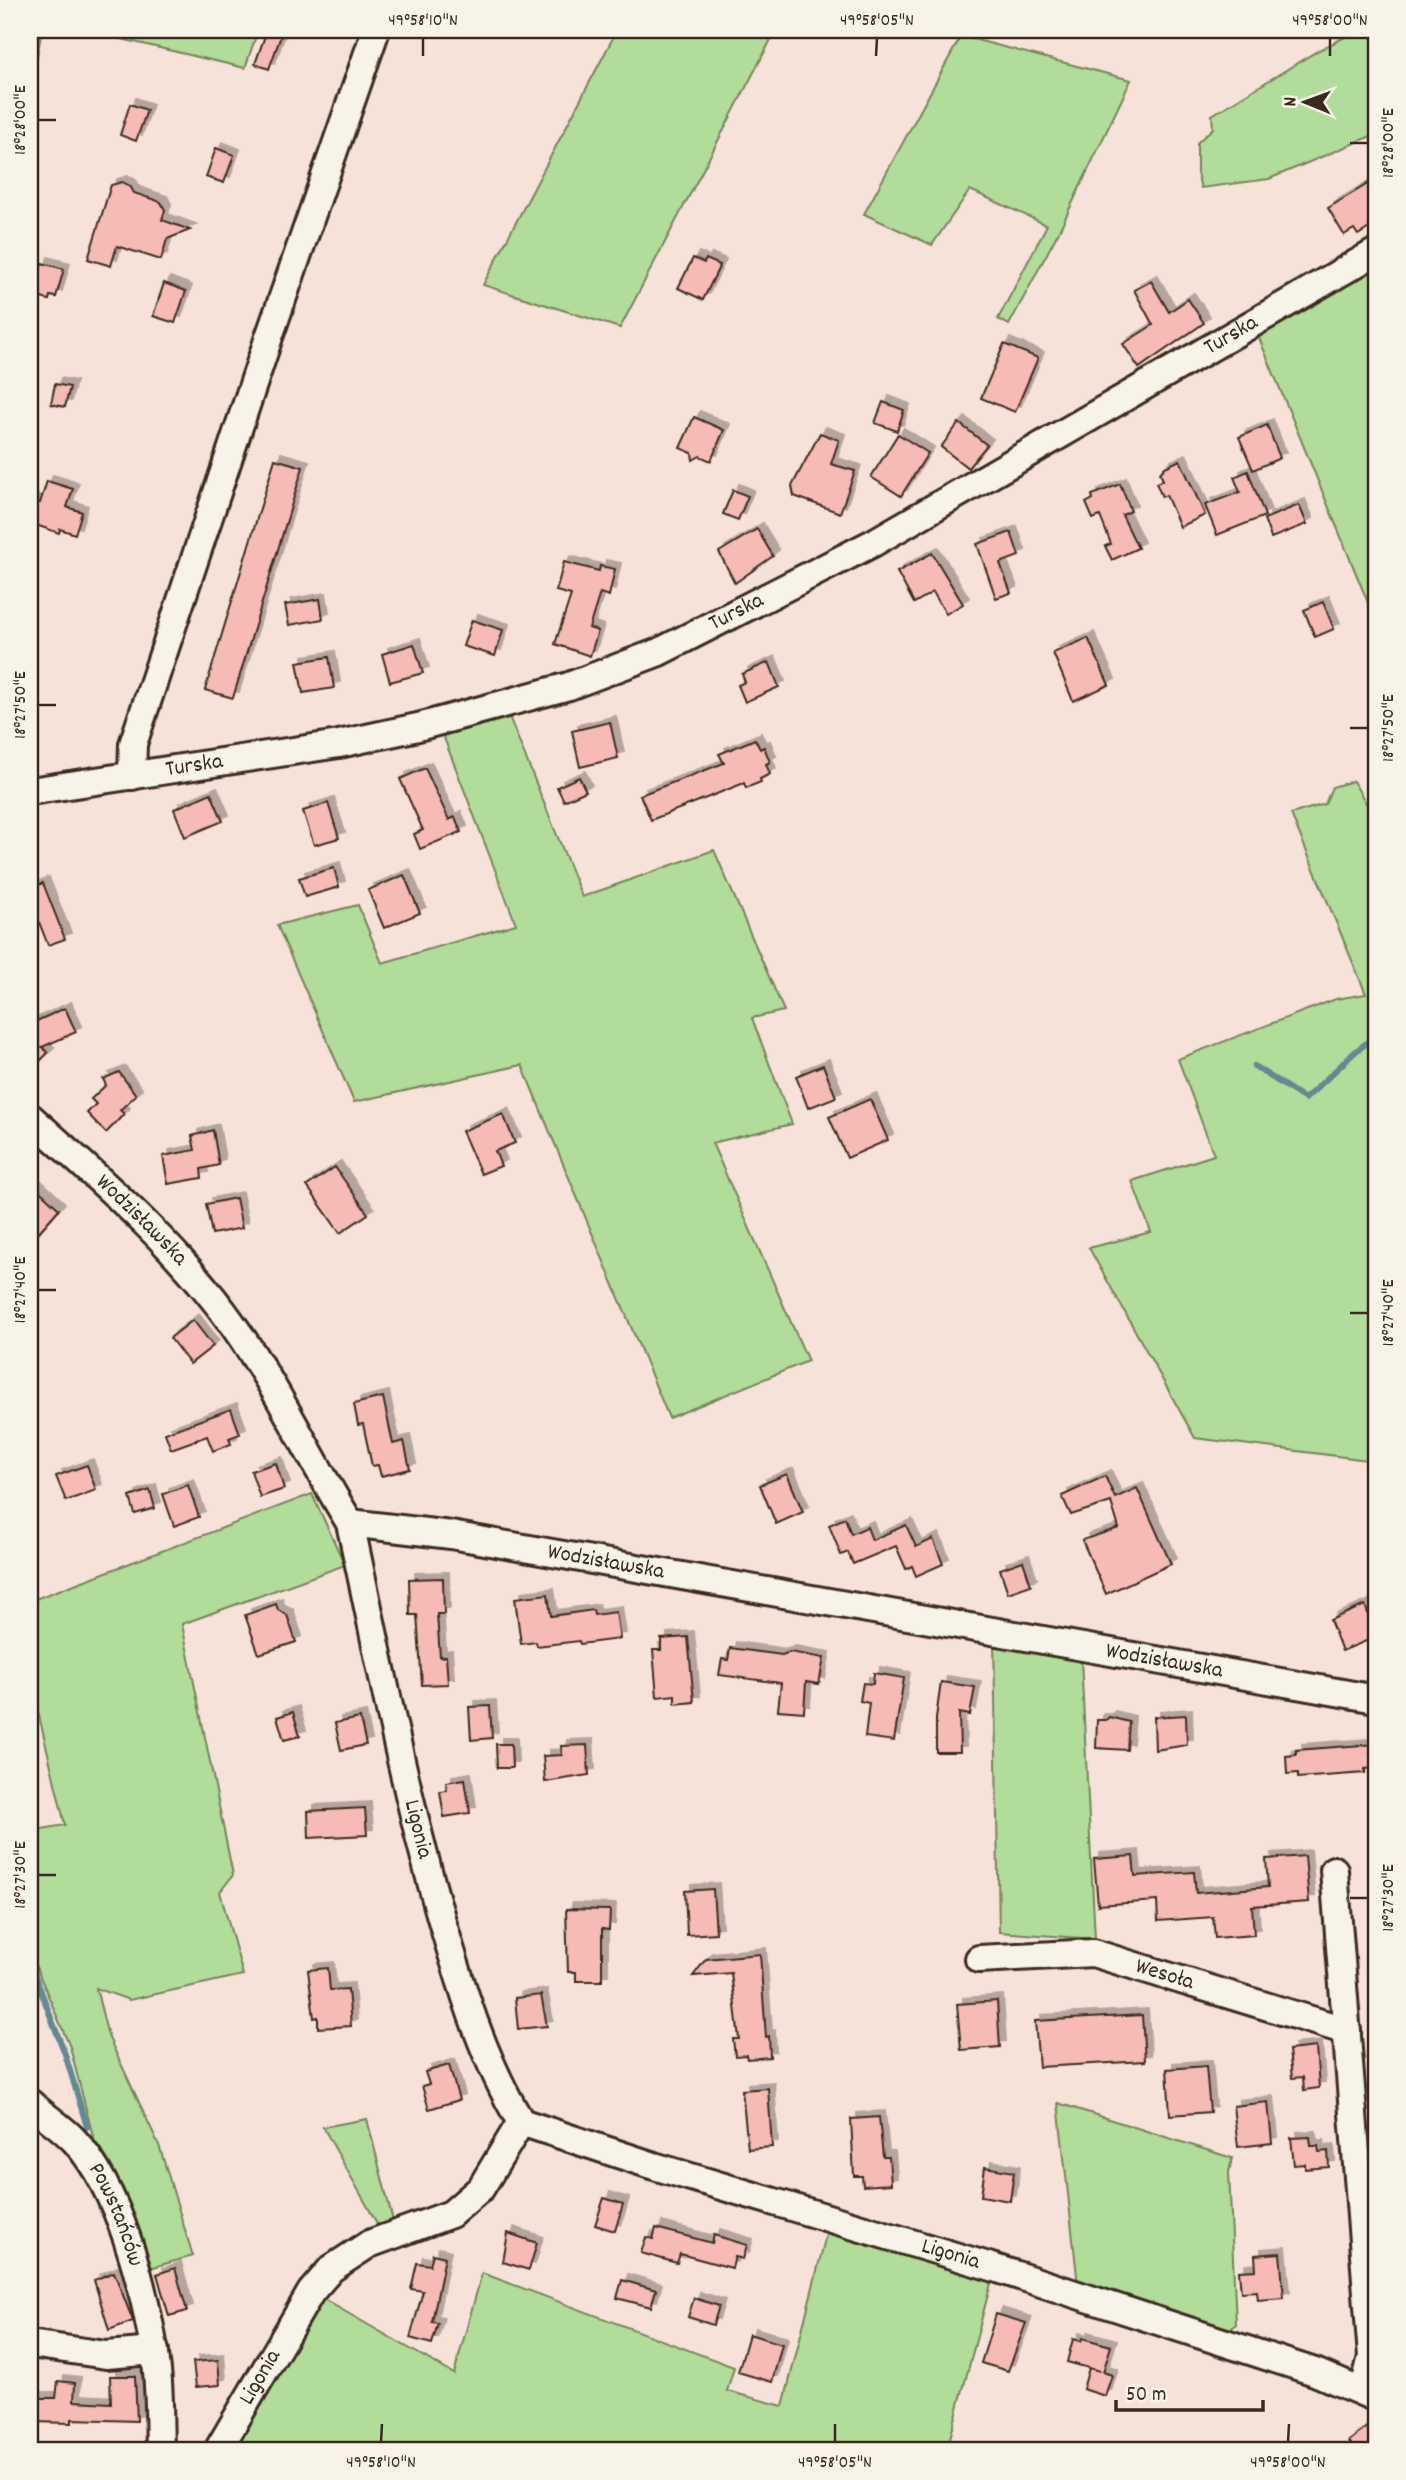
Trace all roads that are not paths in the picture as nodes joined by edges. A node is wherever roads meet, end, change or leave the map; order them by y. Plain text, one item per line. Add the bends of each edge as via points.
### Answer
1 (376, 30) edge
2 (1376, 252) edge
3 (132, 776) junction
4 (30, 791) edge
5 (30, 1117) edge
6 (350, 1524) junction
7 (1376, 1699) edge
8 (1334, 1870) dead end
9 (979, 1959) dead end
10 (1347, 2031) junction
11 (30, 2104) edge
12 (521, 2122) junction
13 (30, 2344) edge
14 (155, 2351) junction
15 (1370, 2395) edge
16 (160, 2450) edge
17 (218, 2450) edge

1 - 3 street via 133,744
2 - 3 street, Turska via 873,543 659,652 569,686 418,727
3 - 4 street, Turska
5 - 6 street, Wodzisławska via 167,1247 230,1320 281,1396
6 - 7 street, Wodzisławska via 451,1535
6 - 12 street, Ligonia via 429,1874 466,2003 497,2083
8 - 10 street
9 - 10 street, Wesoła via 1093,1953
10 - 15 street via 1372,2357
11 - 14 street, Powstańców via 75,2141 100,2176 119,2218
12 - 15 street, Ligonia via 995,2268 1315,2372
12 - 17 street, Ligonia via 481,2189 451,2214 369,2244 331,2269 303,2304
13 - 14 street via 106,2355
14 - 16 street, Powstańców

